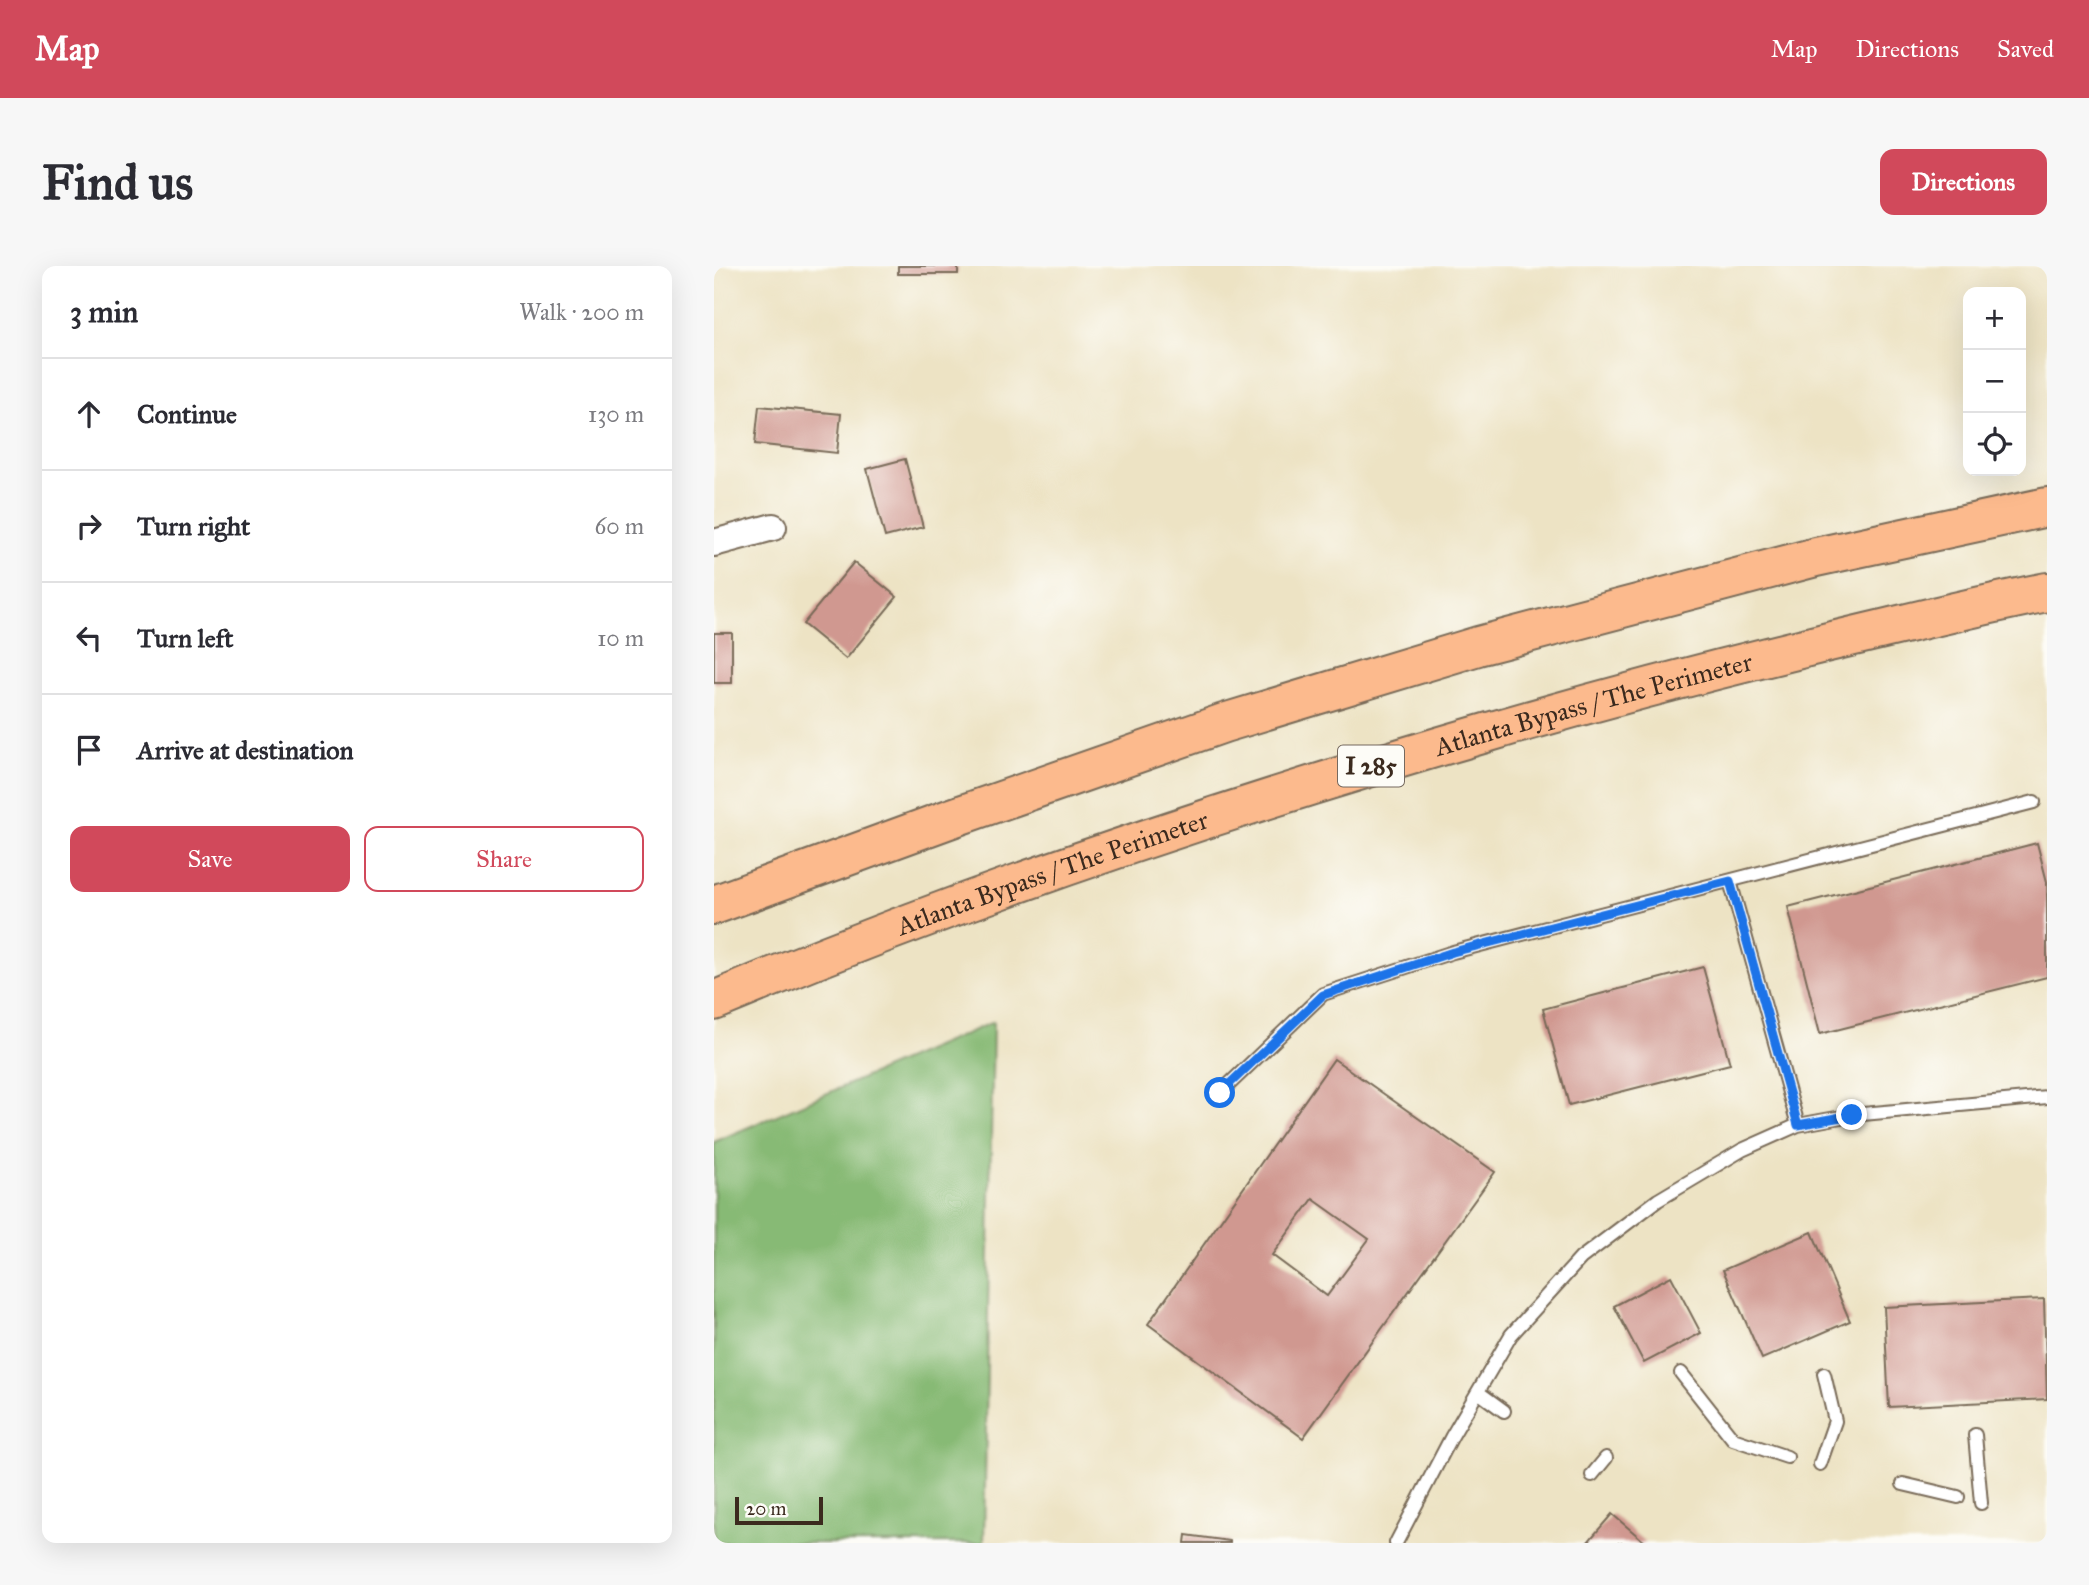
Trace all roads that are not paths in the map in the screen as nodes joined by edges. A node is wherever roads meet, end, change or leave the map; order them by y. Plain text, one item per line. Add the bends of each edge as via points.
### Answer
1 (2047, 507) edge
2 (773, 527) dead end
3 (714, 543) edge
4 (2047, 592) edge
5 (2034, 803) dead end
6 (1730, 881) junction
7 (714, 905) edge
8 (714, 1001) edge
9 (1220, 1093) dead end
10 (2047, 1097) edge
11 (1798, 1125) junction
12 (1681, 1373) dead end
13 (1824, 1374) dead end
14 (1478, 1392) junction
15 (1504, 1411) dead end
16 (1975, 1435) dead end
17 (1787, 1457) dead end
18 (1606, 1458) dead end
19 (1820, 1464) dead end
20 (1592, 1475) dead end
21 (1903, 1484) dead end
22 (1958, 1497) dead end
23 (1981, 1503) dead end
24 (1396, 1543) edge

1 - 7 highway via 1816,557 1478,646 1224,723
2 - 3 street
4 - 8 highway, Atlanta Bypass / The Perimeter / I 285 via 1592,702 1336,777 1111,851
5 - 6 lane
6 - 9 lane via 1453,952 1323,995
6 - 11 lane
10 - 11 lane via 1852,1115
11 - 14 lane via 1742,1150 1658,1200 1581,1258 1511,1335
12 - 17 lane via 1733,1439
13 - 19 lane via 1835,1421
14 - 15 lane
14 - 24 lane
16 - 23 lane
18 - 20 lane
21 - 22 lane

